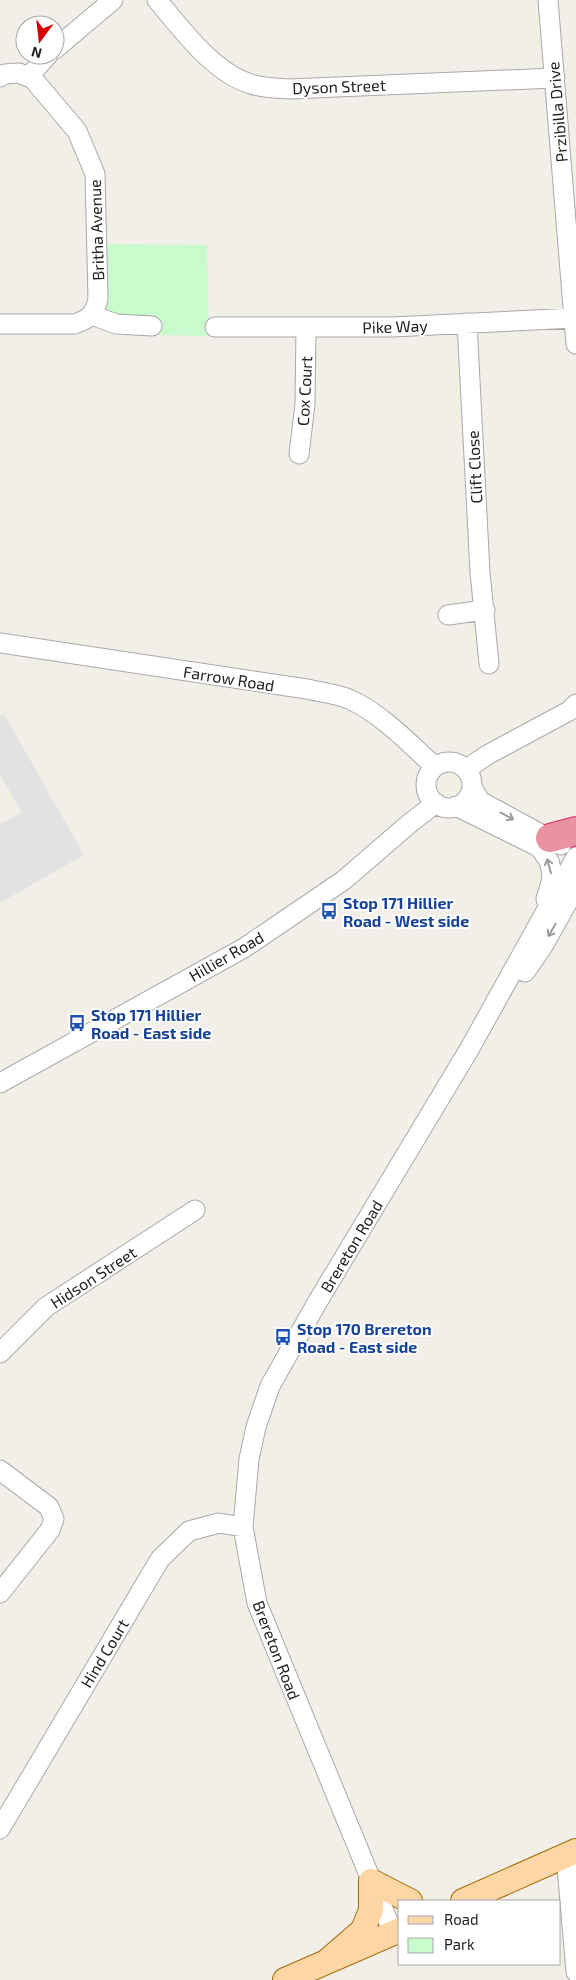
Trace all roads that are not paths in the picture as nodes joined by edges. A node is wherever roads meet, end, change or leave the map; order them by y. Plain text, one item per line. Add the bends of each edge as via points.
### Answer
1 (113, 0) edge
2 (157, 0) edge
3 (548, 0) edge
4 (65, 41) edge
5 (39, 65) edge
6 (29, 76) junction
7 (0, 77) edge
8 (555, 78) junction
9 (92, 315) junction
10 (574, 318) junction
11 (467, 323) junction
12 (0, 324) edge
13 (152, 326) dead end
14 (215, 327) dead end
15 (306, 327) junction
16 (576, 344) edge
17 (299, 454) dead end
18 (485, 610) junction
19 (448, 615) dead end
20 (0, 643) edge
21 (489, 664) dead end
22 (576, 704) edge
23 (435, 767) junction
24 (469, 778) junction
25 (436, 804) junction
26 (456, 806) junction
27 (576, 831) edge
28 (550, 838) junction
29 (576, 853) edge
30 (576, 857) edge
31 (576, 887) edge
32 (536, 929) junction
33 (470, 1048) junction
34 (0, 1083) edge
35 (195, 1210) dead end
36 (0, 1353) edge
37 (0, 1470) edge
38 (243, 1527) junction
39 (0, 1593) edge
40 (0, 1829) edge
41 (571, 1853) edge
42 (371, 1881) junction
43 (408, 1900) edge
44 (465, 1900) edge
45 (396, 1932) edge
46 (326, 1962) junction
47 (576, 1972) edge
48 (285, 1980) edge

1 - 4 street
2 - 8 street, Dyson Street via 218,65 251,84 289,89
3 - 8 street, Przibilla Drive
5 - 6 street
6 - 7 street via 19,73
6 - 9 street, Britha Avenue via 78,131 94,169 98,299
8 - 10 street, Przibilla Drive
9 - 12 street via 74,324
9 - 13 street via 116,324
10 - 11 street, Pike Way
10 - 16 street, Przibilla Drive
11 - 15 street, Pike Way
11 - 18 street, Clift Close via 473,468
14 - 15 street, Pike Way
15 - 17 street, Cox Court via 305,404
18 - 19 street
18 - 21 street, Clift Close
20 - 23 street, Farrow Road via 348,698 372,712
22 - 24 street via 569,711 489,754
23 - 24 street via 454,763
23 - 25 street via 426,786
24 - 26 street via 467,799
24 -> 28 street via 480,802
25 - 26 street
25 - 34 street, Hillier Road via 344,880 244,948
32 -> 26 street, Brereton Road via 552,879 545,854
27 - 28 highway
28 - 29 street
30 - 32 street, Brereton Road
31 -> 33 street, Brereton Road via 543,946
32 - 33 street, Brereton Road
33 - 38 street, Brereton Road via 270,1386 249,1459
35 - 36 street, Hidson Street via 46,1307
37 - 39 street via 49,1507 54,1519 50,1530
38 - 40 street, Hind Court via 219,1523 189,1531 160,1559
38 - 42 street, Brereton Road via 257,1603
41 - 44 main road
41 - 47 street
42 - 43 main road
42 - 45 street, Brereton Road
42 - 46 main road via 371,1910 363,1930
45 - 46 main road
46 - 48 main road

